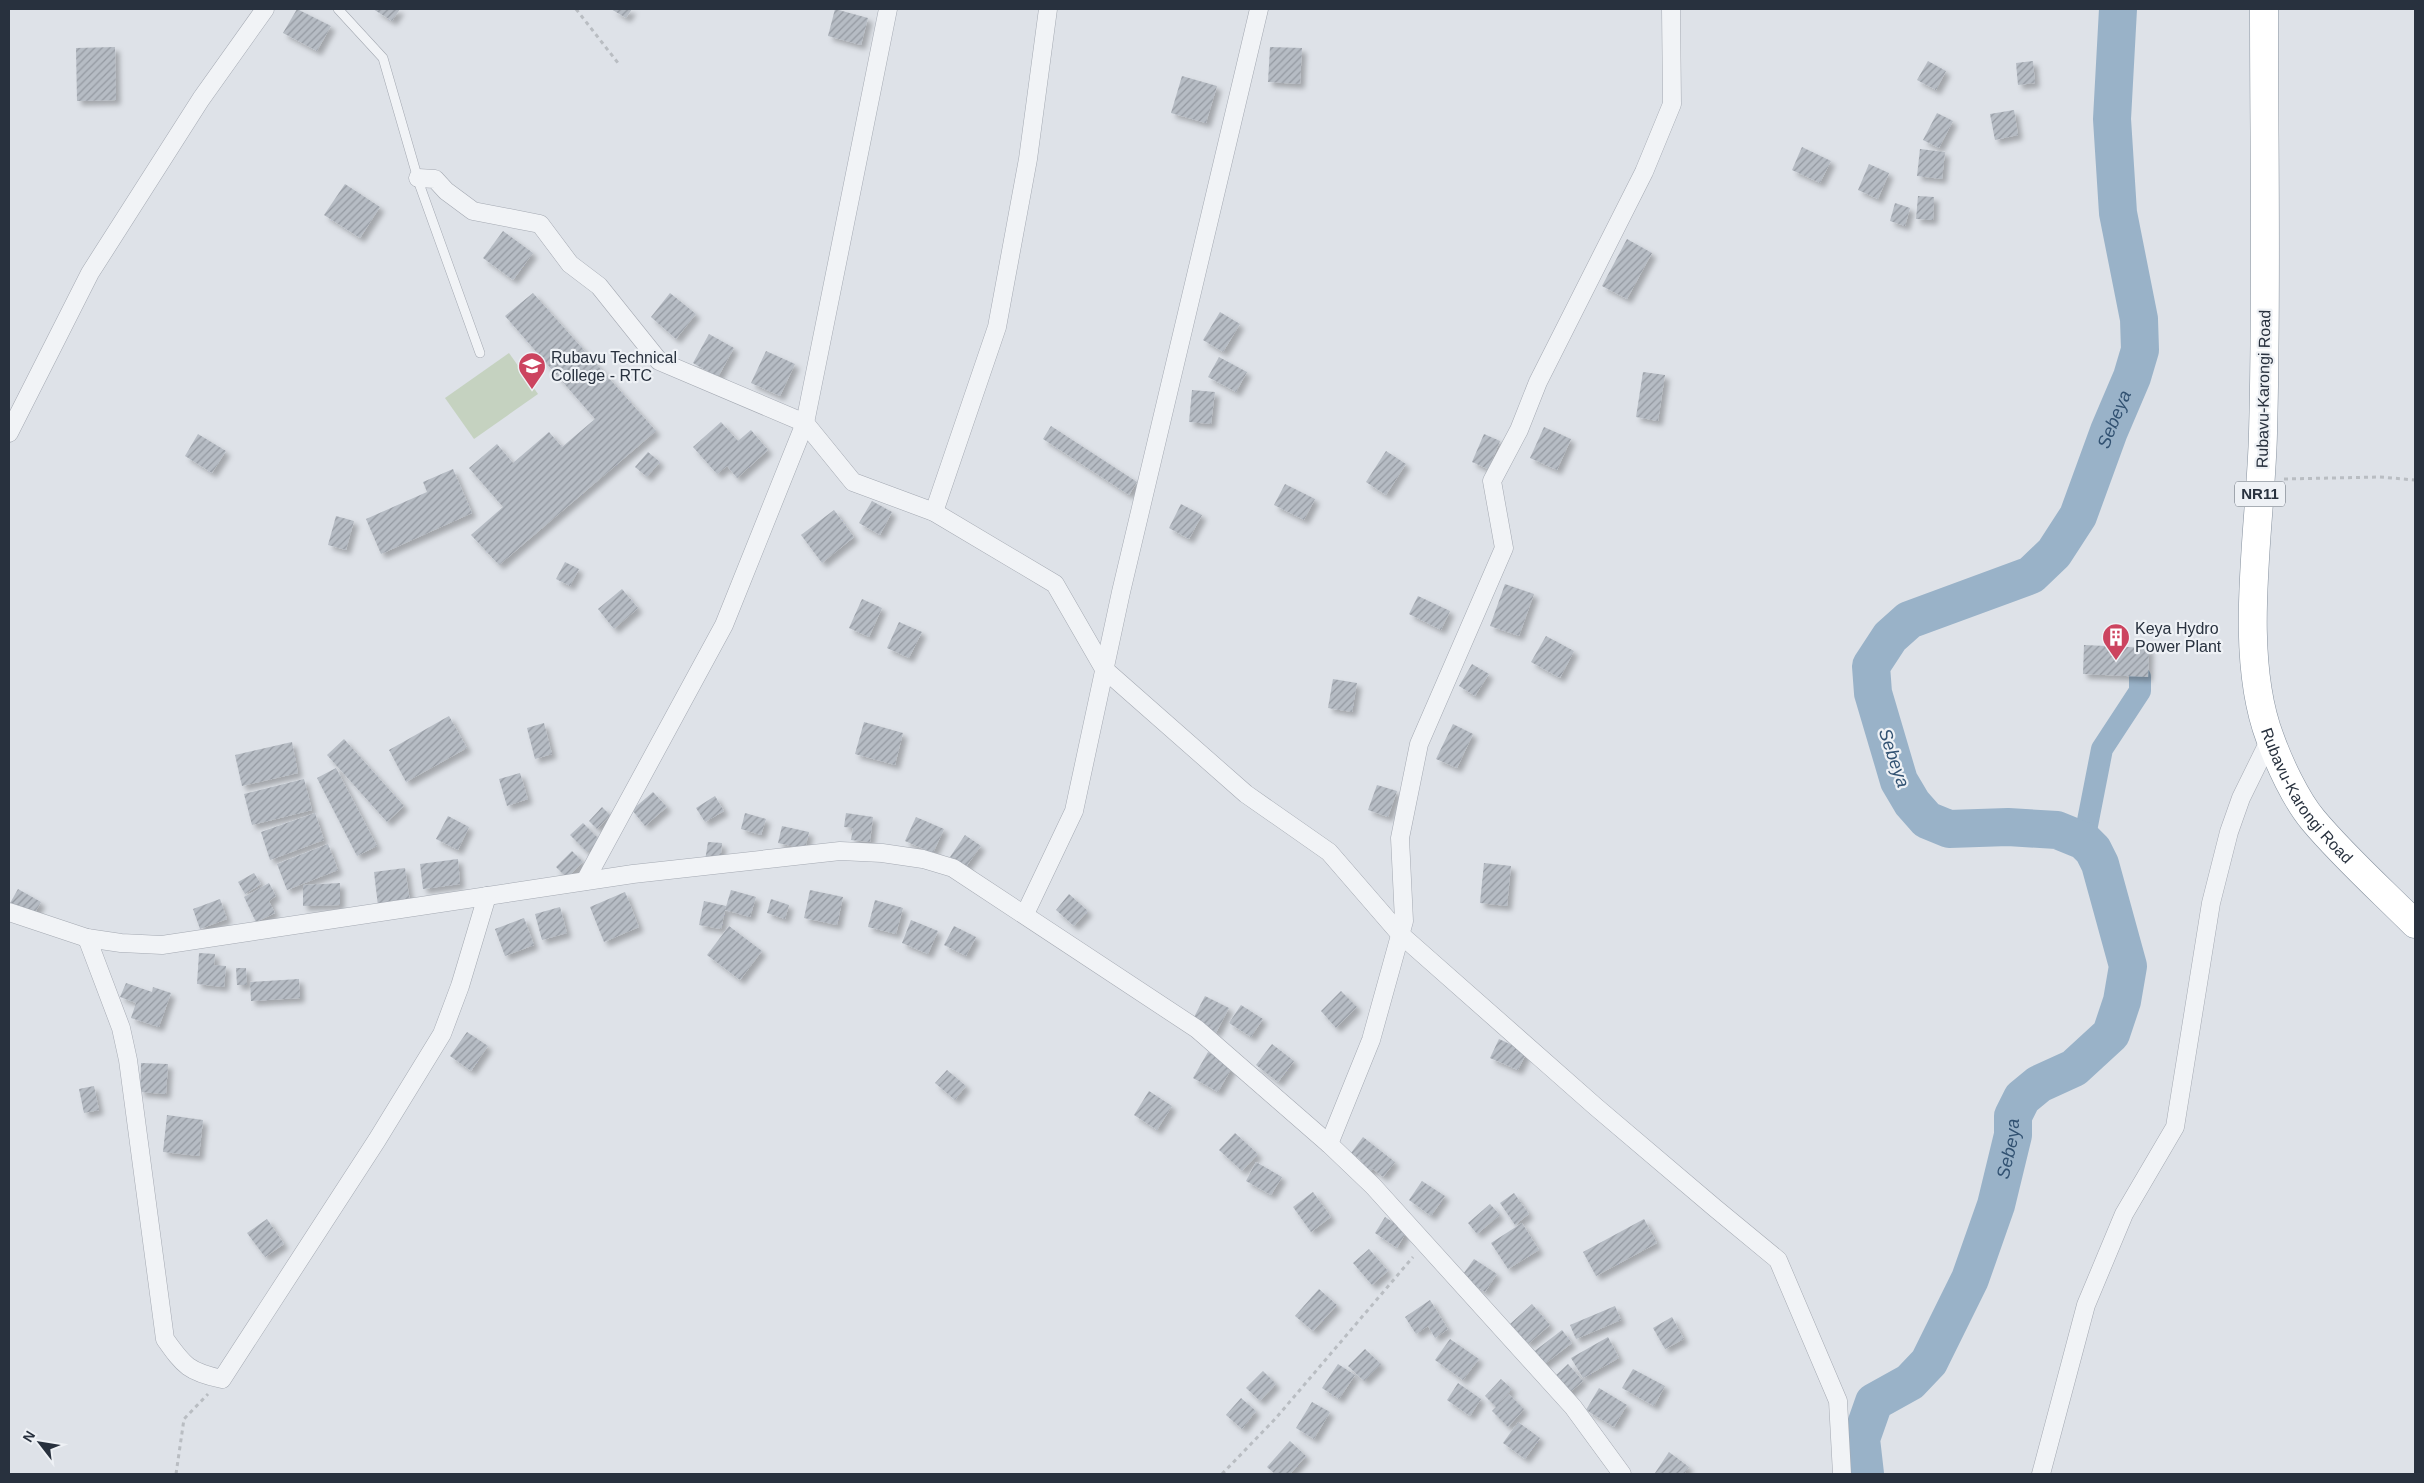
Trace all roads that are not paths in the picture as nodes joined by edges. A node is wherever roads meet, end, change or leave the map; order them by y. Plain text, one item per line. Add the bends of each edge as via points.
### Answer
1 (265, 9) edge
2 (338, 9) edge
3 (1048, 9) edge
4 (1259, 9) edge
5 (1671, 9) edge
6 (2264, 9) edge
7 (887, 10) edge
8 (418, 178) junction
9 (480, 353) dead end
10 (805, 424) junction
11 (9, 433) edge
12 (934, 512) junction
13 (1104, 669) junction
14 (2270, 739) junction
15 (585, 881) junction
16 (487, 896) junction
17 (9, 912) edge
18 (1025, 914) junction
19 (2415, 924) edge
20 (1400, 934) junction
21 (87, 938) junction
22 (1329, 1144) junction
23 (1622, 1474) edge
24 (1842, 1474) edge
25 (2041, 1474) edge

1 - 11 street via 201,98 90,273
2 - 8 lane via 383,58
3 - 12 street via 1028,159 997,327
4 - 13 street
5 - 20 street via 1672,104 1644,172 1542,373 1519,430 1492,481 1504,548 1419,744 1400,838 1404,921
6 - 14 highway, Rubavu-Karongi Road / NR11 via 2266,340 2254,660 2260,706
7 - 10 street
8 - 9 lane
8 - 10 street via 435,180 473,211 540,224 570,264 599,286 659,361
10 - 12 street via 853,482
10 - 15 street via 724,625
12 - 13 street via 1055,584
13 - 18 street via 1074,811
13 - 20 street via 1246,794 1329,852
14 - 19 highway, Rubavu-Karongi Road / NR11 via 2312,818
14 - 25 street via 2241,798 2210,903 2174,1127 2124,1214 2086,1305
15 - 16 street
15 - 18 street via 840,851 882,853 923,859 953,868
16 - 21 street via 162,945
16 - 21 street via 442,1034 222,1379 198,1374 178,1358 165,1339 128,1060 121,1028
17 - 21 street
18 - 22 street via 1197,1029
20 - 22 street via 1371,1040
20 - 24 street via 1778,1260 1838,1401
22 - 23 street via 1373,1186 1573,1407

